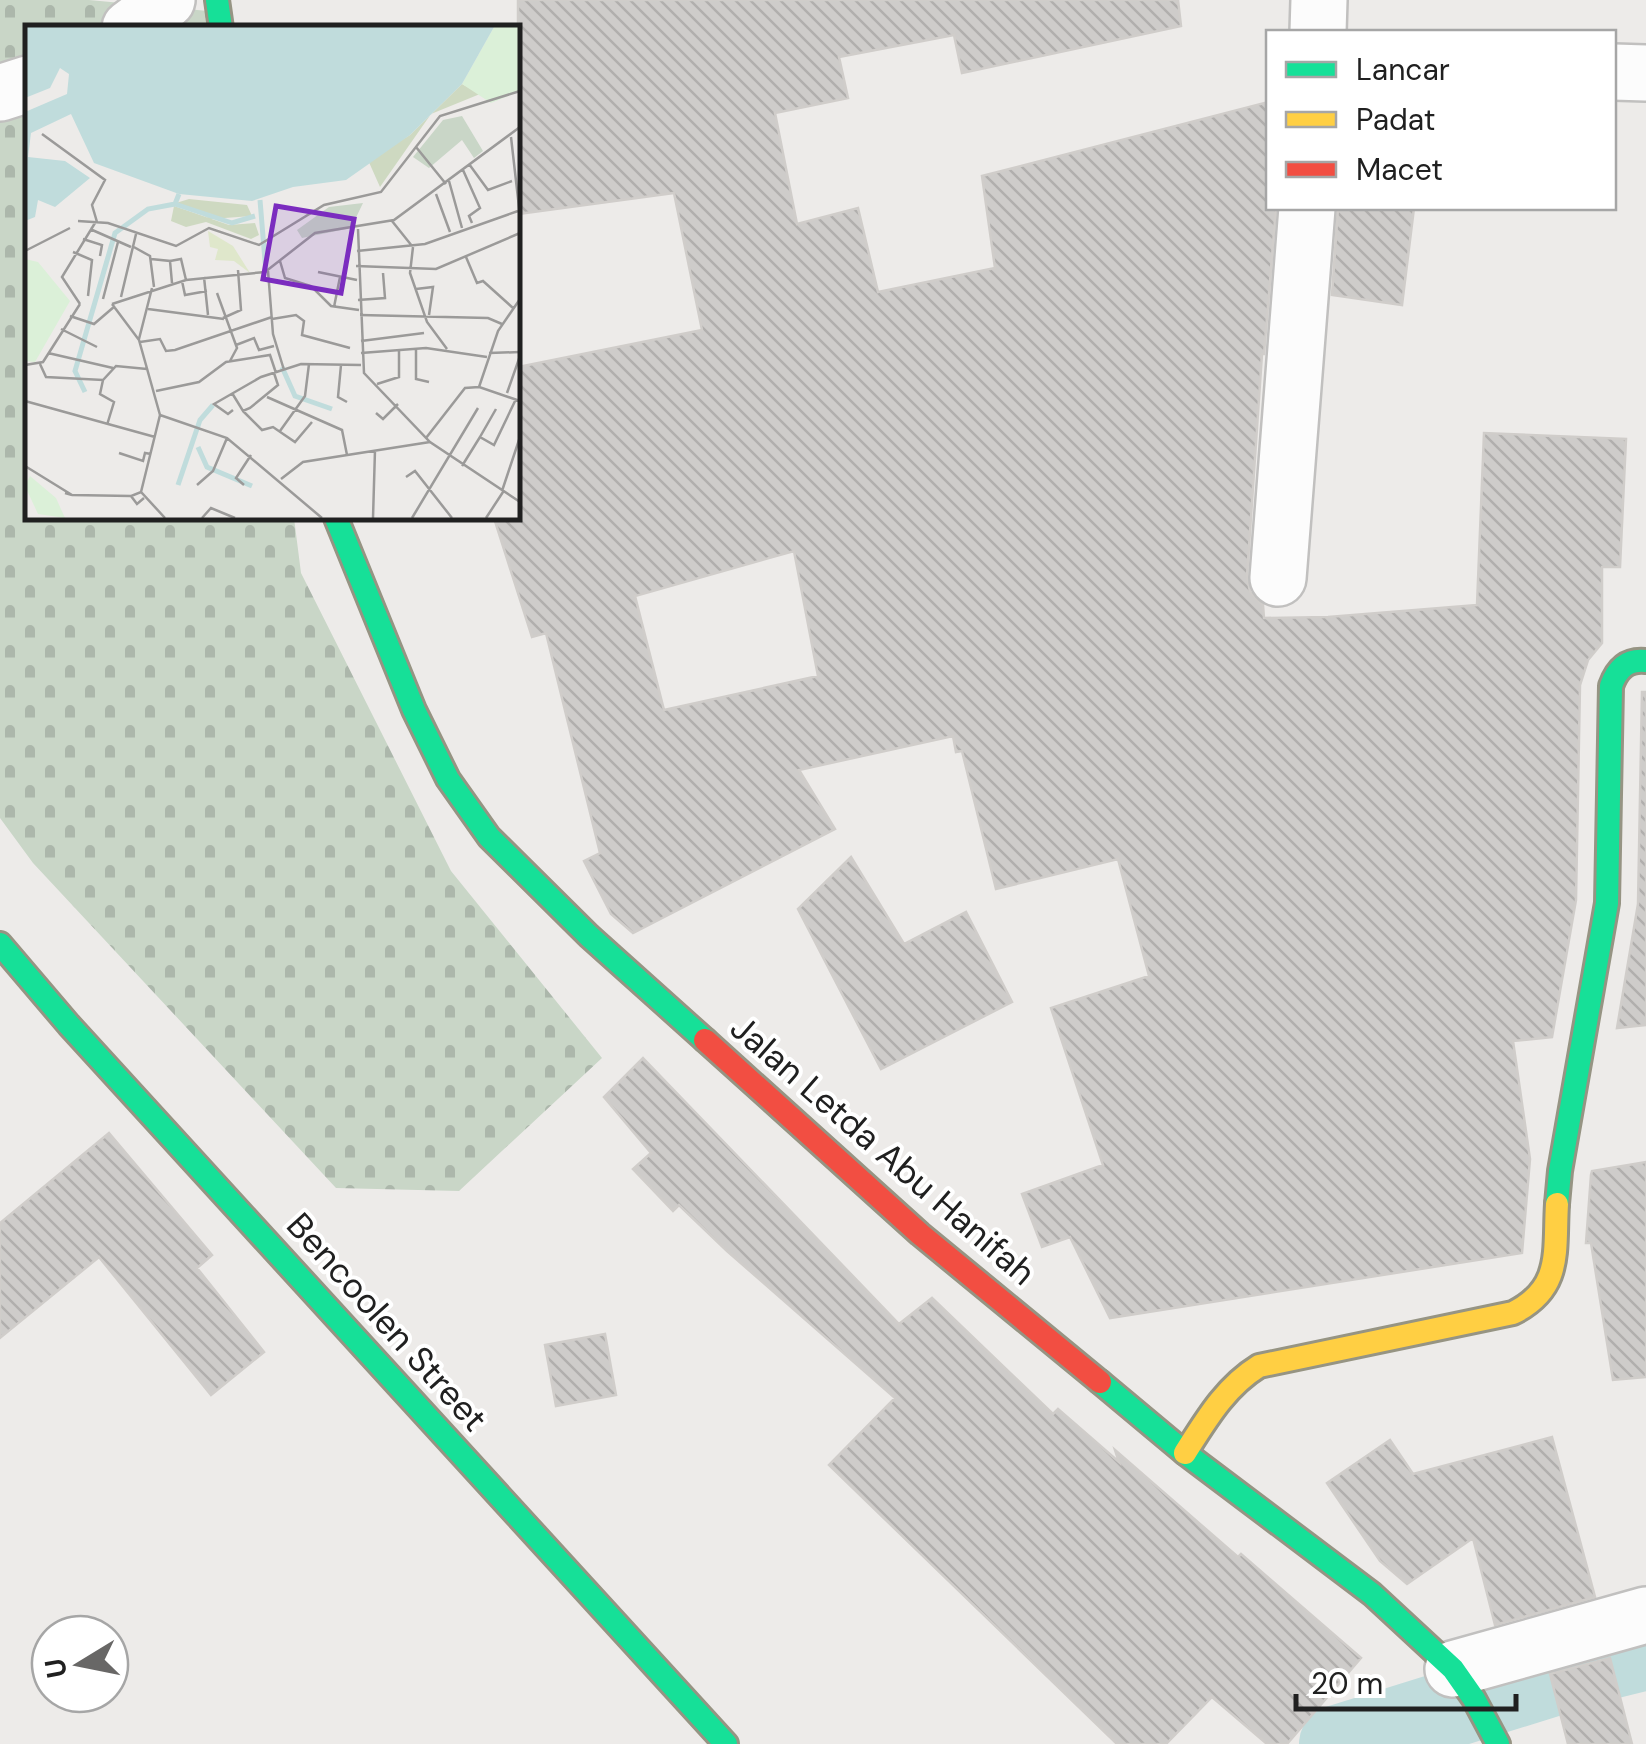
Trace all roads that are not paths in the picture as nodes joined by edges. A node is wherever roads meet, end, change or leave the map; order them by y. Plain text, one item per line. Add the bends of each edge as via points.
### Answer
1 (168, 0) edge
2 (216, 0) edge
3 (1319, 0) edge
4 (134, 25) edge
5 (220, 25) edge
6 (1318, 30) edge
7 (1616, 72) edge
8 (1646, 73) edge
9 (25, 85) edge
10 (0, 93) edge
11 (1307, 210) edge
12 (337, 520) edge
13 (1278, 578) dead end
14 (1646, 661) edge
15 (0, 944) edge
16 (1185, 1453) junction
17 (1646, 1615) edge
18 (1458, 1676) junction
19 (1495, 1737) edge
20 (726, 1744) edge

1 - 4 street
2 - 5 street
3 - 6 street
7 - 8 street
9 - 10 street
11 - 13 street
12 - 16 street, Jalan Letda Abu Hanifah via 414,710 448,779 489,837 588,936 920,1234
14 - 16 street via 1620,668 1612,686 1606,903 1546,1286 1513,1314 1259,1366 1227,1391
15 - 20 street, Bencoolen Street
16 - 18 street, Jalan Letda Abu Hanifah via 1372,1594
17 - 18 street
18 - 19 street, Jalan Letda Abu Hanifah

